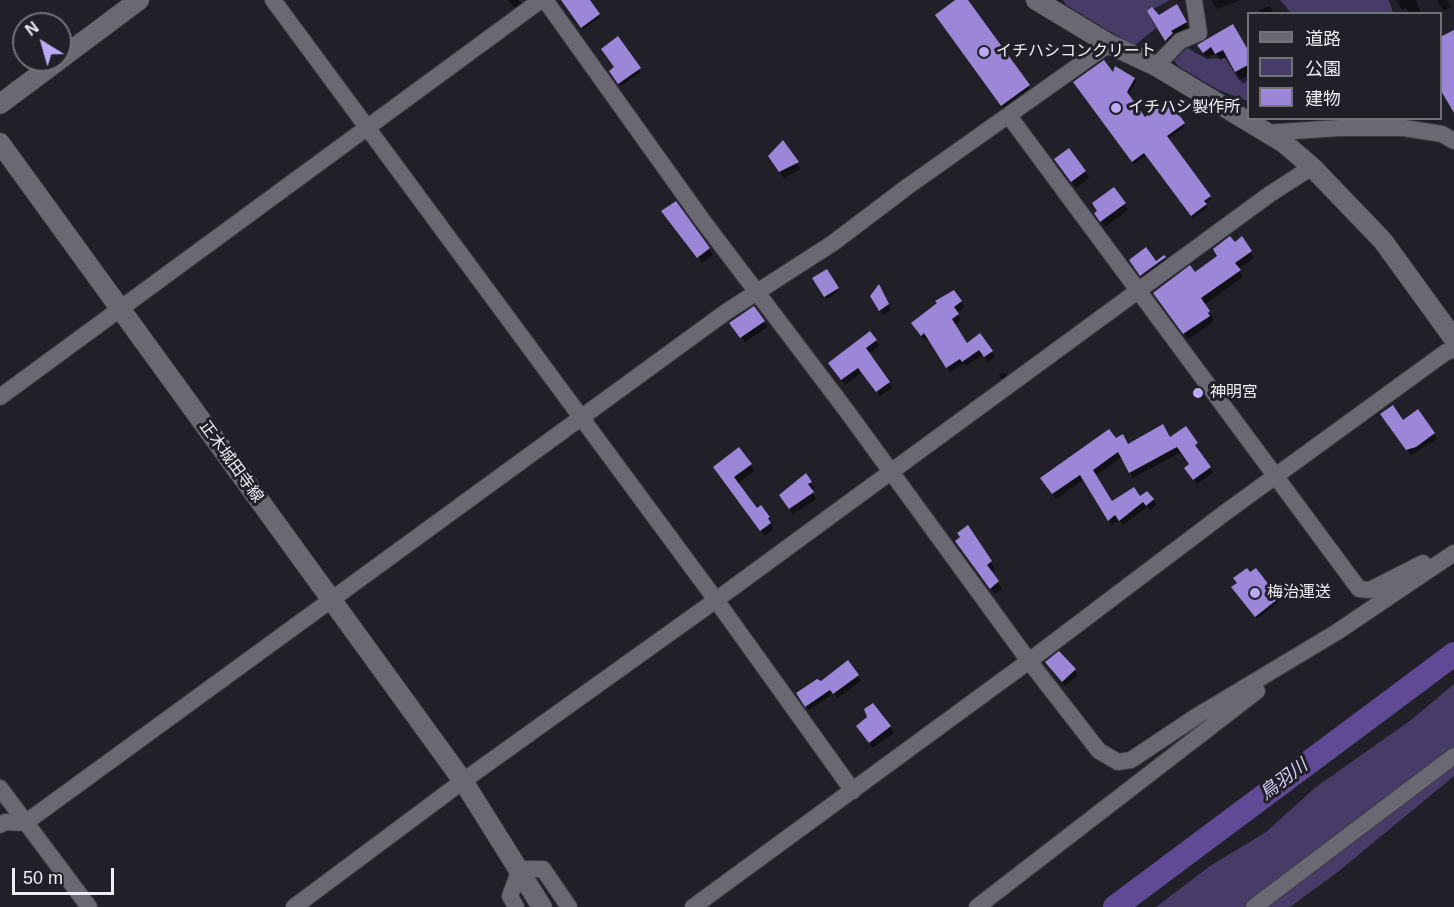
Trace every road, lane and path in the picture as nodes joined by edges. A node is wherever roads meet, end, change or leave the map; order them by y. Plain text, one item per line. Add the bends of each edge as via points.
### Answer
1 (140, 0) edge
2 (273, 0) edge
3 (543, 0) edge
4 (1194, 0) edge
5 (1044, 2) edge
6 (1109, 44) junction
7 (72, 50) edge
8 (1156, 66) junction
9 (43, 72) edge
10 (0, 104) edge
11 (1009, 116) junction
12 (367, 128) junction
13 (1265, 133) junction
14 (1450, 133) edge
15 (0, 143) edge
16 (1312, 167) junction
17 (756, 291) junction
18 (1137, 291) junction
19 (119, 310) junction
20 (1454, 339) edge
21 (1454, 350) edge
22 (0, 397) edge
23 (581, 417) junction
24 (892, 472) junction
25 (1276, 476) junction
26 (1454, 553) edge
27 (332, 599) junction
28 (716, 600) junction
29 (1317, 644) junction
30 (1029, 661) junction
31 (1454, 756) edge
32 (463, 781) junction
33 (0, 788) edge
34 (853, 790) junction
35 (25, 823) junction
36 (0, 825) edge
37 (520, 869) junction
38 (89, 907) edge
39 (294, 907) edge
40 (516, 907) edge
41 (542, 907) edge
42 (569, 907) edge
43 (693, 907) edge
44 (977, 907) edge
45 (1254, 907) edge

1 - 7 street
2 - 12 street
3 - 12 street
3 - 17 street
4 - 8 street via 1199,33 1180,41
5 - 6 street
6 - 8 street
6 - 11 street
8 - 13 street
9 - 10 street
11 - 17 street via 833,243
11 - 18 street
12 - 19 street
12 - 23 street
13 - 14 street via 1404,128
13 - 16 street
15 - 19 street, 正木城田寺線
16 - 18 street
16 - 20 street via 1383,242
17 - 23 street
17 - 24 street
18 - 24 street
18 - 25 street
19 - 22 street
19 - 27 street, 正木城田寺線
21 - 25 street
23 - 27 street
23 - 28 street
24 - 28 street
24 - 30 street
25 - 26 street via 1359,589 1370,590
25 - 30 street
26 - 29 street
27 - 32 street, 正木城田寺線
27 - 35 street
28 - 32 street
28 - 34 street
29 - 30 street via 1131,760 1118,762 1099,751
29 - 44 street
30 - 34 street
31 - 45 street
32 - 37 street, 正木城田寺線
32 - 39 street
33 - 35 street
34 - 43 street
35 - 36 street
35 - 38 street
37 - 40 street via 510,896
37 - 41 street, 正木城田寺線
37 - 42 street via 543,869

